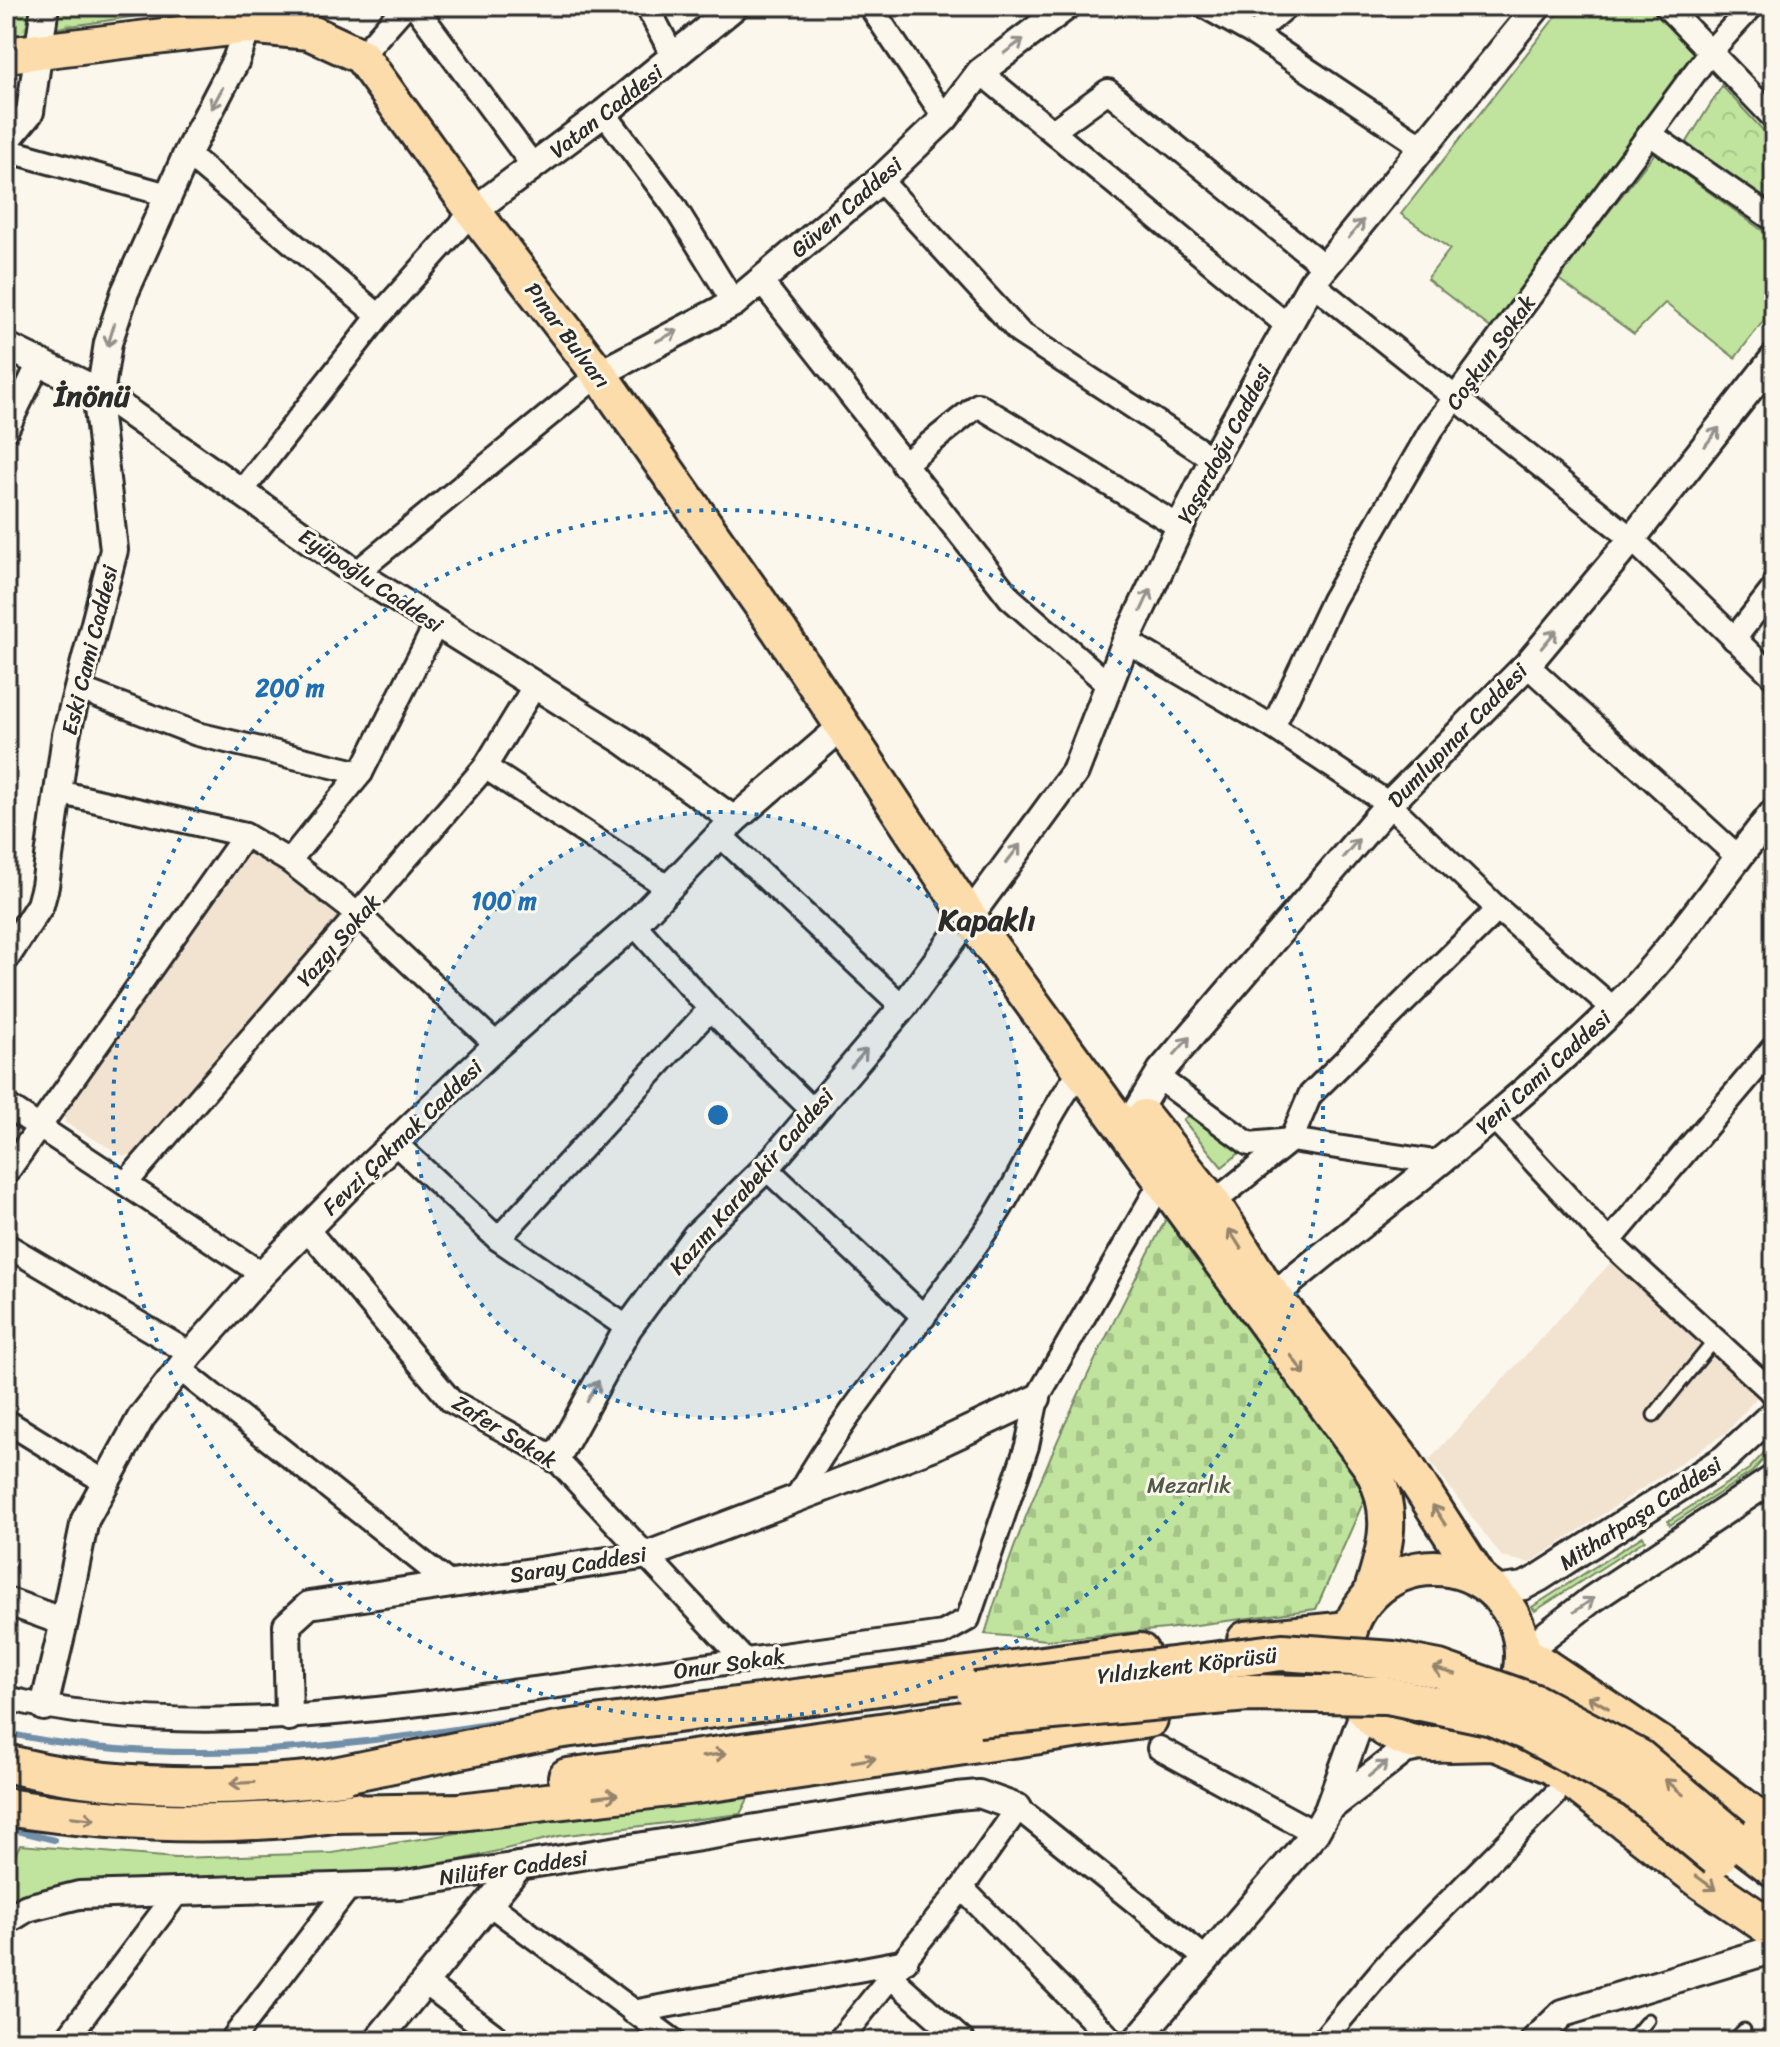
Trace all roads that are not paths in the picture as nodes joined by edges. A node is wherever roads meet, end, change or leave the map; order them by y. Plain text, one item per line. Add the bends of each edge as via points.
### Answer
1 (45, 6) edge
2 (405, 6) edge
3 (415, 6) edge
4 (647, 6) edge
5 (735, 6) edge
6 (870, 6) edge
7 (1067, 6) edge
8 (1204, 6) edge
9 (1287, 6) edge
10 (1538, 6) edge
11 (1666, 6) edge
12 (1752, 6) edge
13 (251, 16) edge
14 (1254, 34) junction
15 (40, 51) junction
16 (1710, 52) junction
17 (6, 55) edge
18 (361, 56) junction
19 (674, 58) junction
20 (980, 72) junction
21 (604, 113) junction
22 (945, 118) junction
23 (1774, 118) edge
24 (1053, 131) junction
25 (1650, 134) junction
26 (6, 141) edge
27 (1423, 147) junction
28 (6, 150) edge
29 (187, 154) junction
30 (534, 167) junction
31 (880, 180) junction
32 (168, 195) junction
33 (473, 211) junction
34 (1774, 220) edge
35 (1318, 275) junction
36 (760, 280) junction
37 (734, 303) junction
38 (379, 316) junction
39 (1288, 326) junction
40 (6, 346) edge
41 (1774, 358) edge
42 (39, 363) junction
43 (599, 374) junction
44 (100, 392) junction
45 (1457, 398) junction
46 (6, 431) edge
47 (1213, 459) junction
48 (903, 465) junction
49 (241, 492) junction
50 (1180, 527) junction
51 (1632, 539) junction
52 (356, 573) junction
53 (1774, 588) edge
54 (436, 624) junction
55 (1734, 639) junction
56 (1126, 641) junction
57 (1527, 665) junction
58 (1774, 677) edge
59 (535, 685) junction
60 (1109, 685) junction
61 (80, 689) junction
62 (844, 725) junction
63 (1273, 727) junction
64 (485, 767) junction
65 (361, 773) junction
66 (58, 792) junction
67 (1389, 804) junction
68 (1774, 812) edge
69 (728, 828) junction
70 (245, 835) junction
71 (1738, 857) junction
72 (289, 861) junction
73 (669, 888) junction
74 (1498, 909) junction
75 (360, 916) junction
76 (970, 918) junction
77 (634, 924) junction
78 (6, 957) edge
79 (903, 1007) junction
80 (710, 1009) junction
81 (1614, 1009) junction
82 (497, 1045) junction
83 (1774, 1047) edge
84 (1082, 1069) junction
85 (1159, 1078) junction
86 (6, 1105) edge
87 (1138, 1109) junction
88 (813, 1111) junction
89 (1495, 1119) junction
90 (41, 1127) junction
91 (1291, 1140) junction
92 (396, 1144) junction
93 (1435, 1162) junction
94 (766, 1168) junction
95 (6, 1174) edge
96 (1163, 1179) junction
97 (126, 1183) junction
98 (1213, 1203) junction
99 (307, 1229) junction
100 (498, 1239) junction
101 (1609, 1242) junction
102 (6, 1245) edge
103 (262, 1274) junction
104 (1273, 1296) junction
105 (924, 1317) junction
106 (628, 1328) junction
107 (1715, 1340) junction
108 (186, 1361) junction
109 (1774, 1394) edge
110 (1037, 1398) junction
111 (1774, 1413) edge
112 (1654, 1415) dead end
113 (6, 1421) edge
114 (556, 1459) junction
115 (1774, 1478) edge
116 (105, 1482) junction
117 (797, 1497) junction
118 (648, 1555) junction
119 (450, 1584) junction
120 (1488, 1586) junction
121 (1371, 1593) junction
122 (6, 1601) edge
123 (64, 1622) junction
124 (1349, 1630) junction
125 (1523, 1653) junction
126 (745, 1661) junction
127 (6, 1698) edge
128 (976, 1705) junction
129 (1361, 1706) junction
130 (44, 1707) junction
131 (289, 1717) junction
132 (1442, 1744) junction
133 (1159, 1748) dead end
134 (6, 1763) edge
135 (320, 1779) junction
136 (1554, 1796) dead end
137 (6, 1807) edge
138 (1018, 1808) junction
139 (1328, 1810) junction
140 (333, 1814) junction
141 (1774, 1831) edge
142 (1315, 1833) junction
143 (1725, 1848) junction
144 (519, 1866) junction
145 (1774, 1868) edge
146 (349, 1887) junction
147 (962, 1888) junction
148 (177, 1893) junction
149 (1774, 1901) edge
150 (488, 1903) junction
151 (6, 1921) edge
152 (1774, 1930) edge
153 (1774, 1949) edge
154 (1205, 1958) junction
155 (899, 1970) junction
156 (424, 1982) junction
157 (633, 2012) junction
158 (1648, 2020) dead end
159 (1744, 2030) dead end
160 (1151, 2036) edge
161 (65, 2041) edge
162 (231, 2041) edge
163 (377, 2041) edge
164 (502, 2041) edge
165 (674, 2041) edge
166 (839, 2041) edge
167 (963, 2041) edge
168 (1113, 2041) edge
169 (1322, 2041) edge
170 (1534, 2041) edge
171 (1630, 2041) edge
172 (1733, 2041) edge

1 - 15 street
2 - 18 street
3 - 30 street
4 - 19 street
5 - 19 street, Vatan Caddesi
6 - 22 street
20 -> 7 street, Güven Caddesi
8 - 14 street
9 - 14 street
10 - 27 street, Yaşardoğu Caddesi
11 - 16 street
12 - 16 street, Coşkun Sokak
13 - 15 main road, Pınar Bulvarı
13 - 18 main road, Pınar Bulvarı via 309,32
13 -> 29 street, Eski Cami Caddesi via 236,60
14 - 27 street
15 - 17 main road, Pınar Bulvarı
15 - 26 street via 30,112
16 - 23 street
16 - 25 street, Coşkun Sokak
18 - 33 main road, Pınar Bulvarı
19 - 21 street, Vatan Caddesi
20 - 22 street, Güven Caddesi
20 - 24 street
21 - 30 street, Vatan Caddesi
21 - 37 street via 696,238
22 - 31 street, Güven Caddesi
24 - 35 street via 1108,91
24 - 39 street
25 - 34 street
25 - 45 street, Coşkun Sokak
35 -> 27 street, Yaşardoğu Caddesi
28 - 32 street
29 - 32 street, Eski Cami Caddesi
29 - 38 street
30 - 33 street, Vatan Caddesi
31 - 36 street, Güven Caddesi
31 - 47 street via 1020,333
32 -> 44 street, Eski Cami Caddesi via 121,305
33 - 38 street
33 - 43 main road, Pınar Bulvarı
35 - 39 street, Yaşardoğu Caddesi
35 - 45 street
36 - 37 street, Güven Caddesi
36 - 48 street
43 -> 37 street, Güven Caddesi
38 - 49 street
39 - 47 street, Yaşardoğu Caddesi
40 - 42 street, Eyüpoğlu Caddesi
51 -> 41 street, Dumlupınar Caddesi
42 - 44 street, Eyüpoğlu Caddesi
42 - 46 street
43 - 52 street
43 - 62 main road, Pınar Bulvarı
44 - 49 street, Eyüpoğlu Caddesi
44 - 61 street, Eski Cami Caddesi via 114,550
45 - 51 street
45 - 63 street, Coşkun Sokak via 1430,432 1333,600
47 - 50 street, Yaşardoğu Caddesi
48 - 50 street via 978,405
48 - 60 street via 1010,598
49 - 52 street, Eyüpoğlu Caddesi
56 -> 50 street, Yaşardoğu Caddesi
51 - 55 street
57 -> 51 street, Dumlupınar Caddesi
52 - 54 street, Eyüpoğlu Caddesi
53 - 55 street
54 - 59 street, Eyüpoğlu Caddesi
54 - 65 street
55 - 58 street
56 - 60 street, Yaşardoğu Caddesi
56 - 63 street
57 - 67 street, Dumlupınar Caddesi
57 - 71 street
59 - 64 street, Yazgı Sokak
59 - 69 street, Eyüpoğlu Caddesi via 624,741
76 -> 60 street, Yaşardoğu Caddesi via 1075,772
61 - 65 street via 197,734
61 - 66 street, Eski Cami Caddesi via 66,735
62 - 69 street, Fevzi Çakmak Caddesi
62 - 76 main road, Pınar Bulvarı
63 - 67 street
64 - 73 street
64 - 75 street, Yazgı Sokak
65 - 72 street
66 - 70 street
66 - 78 street, Eski Cami Caddesi via 40,905
67 - 74 street
85 -> 67 street, Dumlupınar Caddesi
68 - 71 street, Yeni Cami Caddesi
69 - 73 street, Fevzi Çakmak Caddesi
69 - 79 street
70 - 72 street
70 - 90 street
71 - 81 street, Yeni Cami Caddesi via 1688,927
72 - 75 street
73 - 77 street, Fevzi Çakmak Caddesi
74 - 81 street
74 - 91 street via 1310,1095
75 - 82 street
75 - 97 street, Yazgı Sokak
76 - 79 street, Kazım Karabekir Caddesi
76 - 84 main road
76 - 87 main road
77 - 80 street
77 - 82 street, Fevzi Çakmak Caddesi
88 -> 79 street, Kazım Karabekir Caddesi
80 - 88 street
80 - 100 street
81 - 89 street, Yeni Cami Caddesi
82 - 92 street, Fevzi Çakmak Caddesi
83 - 101 street
84 - 96 main road
84 - 105 street via 996,1215
85 - 87 street, Dumlupınar Caddesi
85 - 91 street via 1249,1144
86 - 90 street
87 - 98 main road
88 - 94 street, Kazım Karabekir Caddesi
89 - 93 street, Yeni Cami Caddesi
89 - 101 street
90 - 95 street
90 - 97 street
91 - 93 street
91 - 98 street
92 - 99 street, Fevzi Çakmak Caddesi
92 - 100 street
93 - 104 street, Yeni Cami Caddesi
94 - 105 street
94 - 106 street, Kazım Karabekir Caddesi via 696,1236
96 - 110 street, Onur Sokak
96 -> 121 main road via 1381,1484 1388,1533
97 - 103 street
104 -> 98 main road
99 - 103 street, Fevzi Çakmak Caddesi
99 - 114 street, Zafer Sokak via 451,1401
100 - 106 street
101 - 107 street
102 - 108 street
103 - 108 street, Fevzi Çakmak Caddesi
120 -> 104 main road via 1399,1454
105 - 117 street via 826,1445
114 -> 106 street, Kazım Karabekir Caddesi
107 - 109 street
107 - 112 lane
108 - 116 street, Fevzi Çakmak Caddesi via 141,1418
108 - 119 street
110 - 117 street, Saray Caddesi via 934,1446
110 - 126 street, Onur Sokak via 1027,1446 968,1619 943,1633
111 - 120 street, Mithatpaşa Caddesi via 1724,1459 1531,1583
113 - 116 street
114 - 118 street, Zafer Sokak
125 -> 115 street, Mithatpaşa Caddesi via 1591,1600
116 - 123 street, Fevzi Çakmak Caddesi via 85,1520
117 - 118 street, Saray Caddesi
118 - 119 street, Saray Caddesi
118 - 126 street, Zafer Sokak
119 - 131 street, Saray Caddesi via 309,1605 287,1625
120 - 121 main road via 1454,1569 1424,1568 1395,1576
120 - 125 main road via 1515,1619
121 - 124 main road
122 - 123 street
123 - 130 street
124 - 129 main road via 1346,1667
124 - 135 highway via 979,1671 557,1730
125 - 132 main road via 1518,1684 1503,1712 1479,1732
141 -> 125 highway via 1674,1754
126 - 131 street, Onur Sokak
127 - 130 street, Onur Sokak
128 - 135 highway
140 -> 128 highway
128 - 143 highway, Yıldızkent Köprüsü, bridge via 1247,1693 1387,1695 1492,1717 1527,1732 1635,1790
129 - 132 main road via 1397,1736
129 - 139 street
140 -> 129 highway via 474,1811 704,1784 1126,1721
130 - 131 street, Onur Sokak via 169,1722
139 -> 132 street via 1405,1750
132 -> 152 highway via 1495,1742 1552,1765
133 - 142 street
135 -> 134 highway via 225,1784 129,1781
136 - 169 street via 1389,1962
137 -> 140 highway via 133,1822 244,1824
138 - 144 street, Nilüfer Caddesi via 979,1794 957,1796
138 - 147 street
138 - 154 street
139 - 142 street
142 - 154 street
143 - 145 highway
143 - 149 highway
144 - 146 street, Nilüfer Caddesi via 399,1885
144 - 150 street
146 - 148 street, Nilüfer Caddesi
146 - 162 street
147 - 155 street
147 - 168 street
148 - 151 street, Nilüfer Caddesi via 79,1895 27,1908
148 - 161 street
150 - 156 street
150 - 157 street
153 - 170 street via 1563,2013
154 - 160 street
155 - 157 street
155 - 166 street
155 - 167 street
156 - 163 street
156 - 164 street
157 - 165 street
158 - 171 lane
159 - 172 lane

